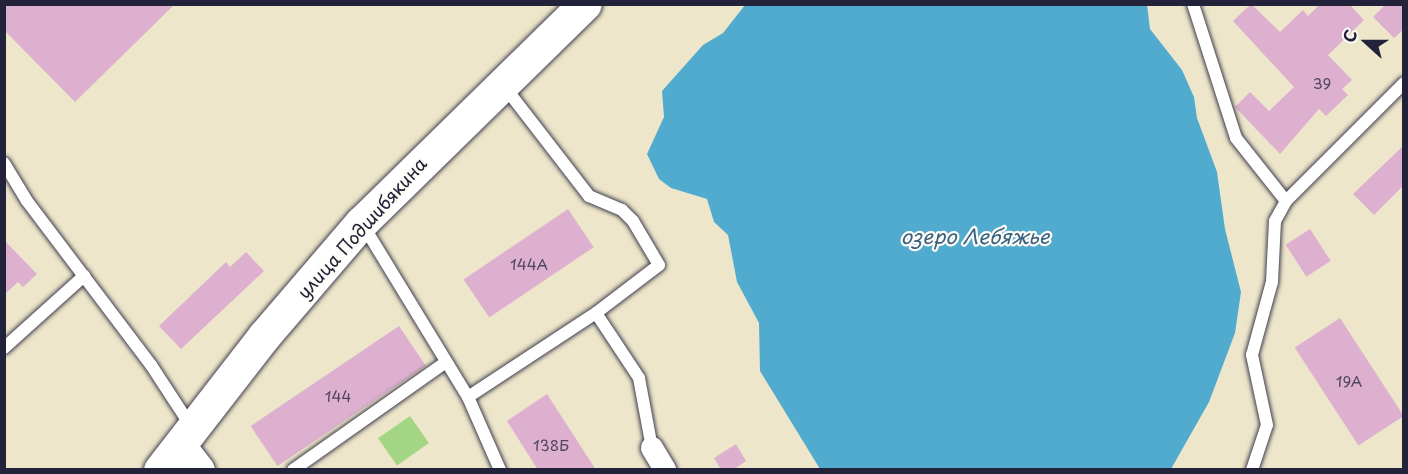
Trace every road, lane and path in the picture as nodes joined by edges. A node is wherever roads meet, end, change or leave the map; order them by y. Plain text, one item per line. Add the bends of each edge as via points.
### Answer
1 (585, 4) edge
2 (1192, 4) edge
3 (502, 82) junction
4 (1404, 83) edge
5 (4, 162) edge
6 (1286, 201) junction
7 (361, 223) junction
8 (84, 276) junction
9 (596, 313) junction
10 (4, 348) edge
11 (446, 362) junction
12 (468, 397) junction
13 (652, 448) joint
14 (182, 453) edge
15 (292, 470) edge
16 (500, 470) edge
17 (665, 470) edge
18 (1252, 470) edge

1 - 3 main road, улица Подшибякина
2 - 6 lane via 1236,138
3 - 7 main road, улица Подшибякина
3 - 9 lane via 589,196 622,210 659,259 654,272
4 - 6 lane
5 - 8 lane via 27,201
6 - 18 lane via 1273,228 1272,282 1252,355 1267,425
7 - 11 lane
7 - 14 main road, улица Подшибякина via 264,336
8 - 10 lane
8 - 14 lane
9 - 12 lane
9 - 13 lane via 639,378
11 - 12 lane
11 - 15 lane
12 - 16 lane
13 - 17 street

